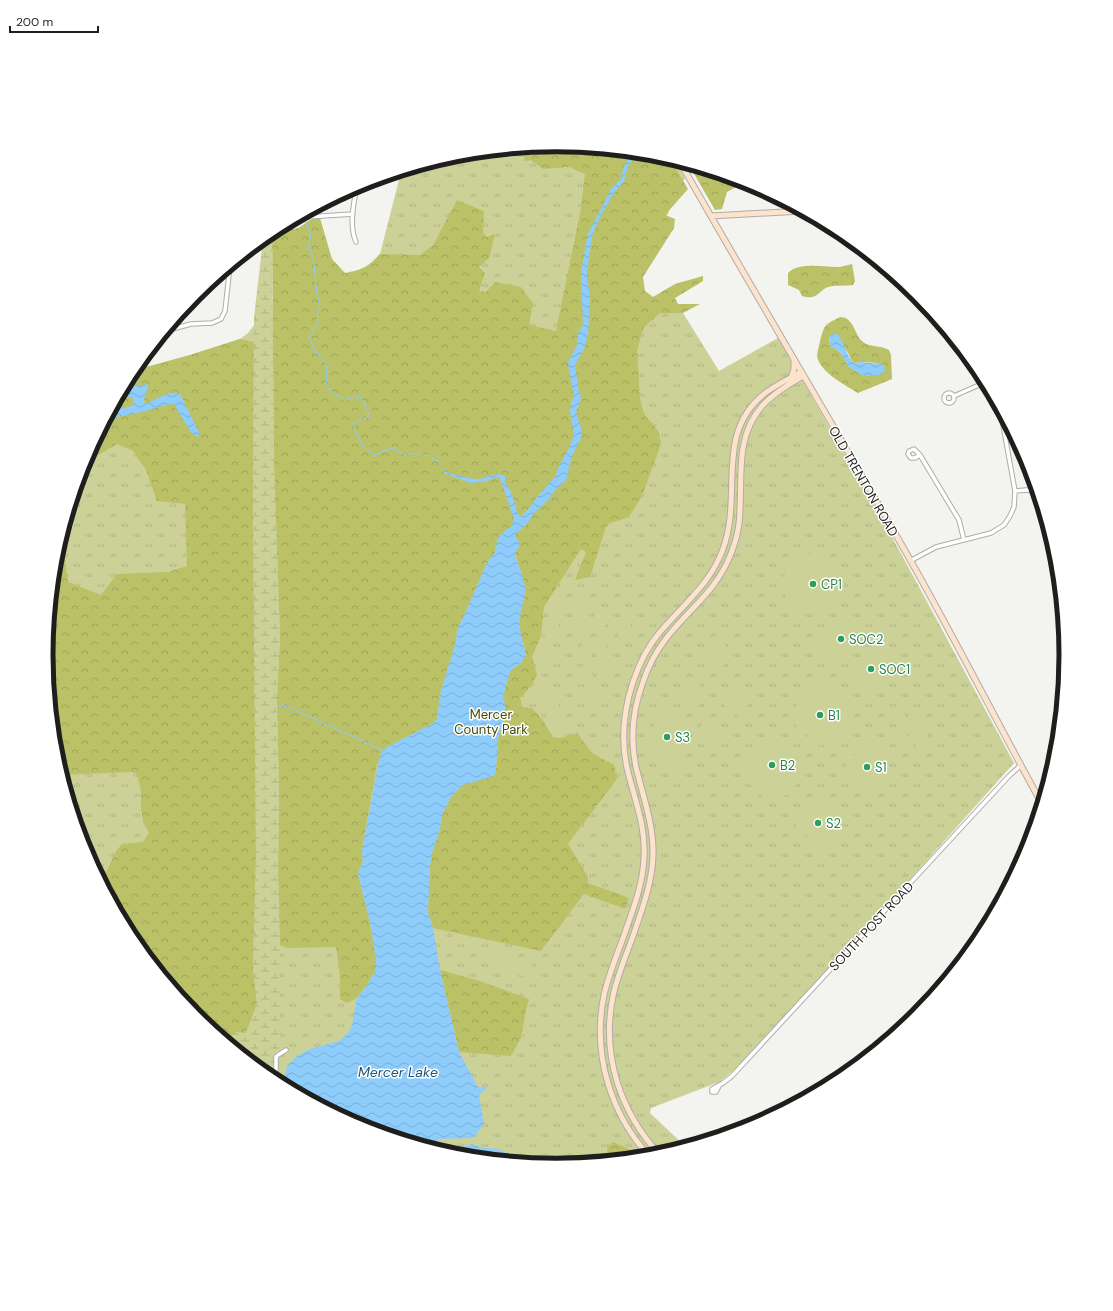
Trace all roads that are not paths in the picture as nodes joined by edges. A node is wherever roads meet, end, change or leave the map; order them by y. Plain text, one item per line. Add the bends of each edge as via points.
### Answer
1 (684, 168) edge
2 (356, 194) edge
3 (793, 211) edge
4 (353, 214) junction
5 (727, 215) junction
6 (711, 216) junction
7 (309, 217) edge
8 (718, 228) junction
9 (356, 242) dead end
10 (229, 274) edge
11 (174, 329) edge
12 (794, 360) junction
13 (802, 374) junction
14 (792, 380) junction
15 (980, 384) edge
16 (810, 386) junction
17 (954, 396) dead end
18 (1003, 423) edge
19 (920, 455) dead end
20 (732, 464) junction
21 (741, 464) junction
22 (1015, 491) junction
23 (1032, 491) edge
24 (964, 540) junction
25 (910, 561) junction
26 (1021, 765) junction
27 (642, 789) junction
28 (634, 792) junction
29 (1039, 798) edge
30 (631, 913) junction
31 (640, 915) junction
32 (286, 1050) dead end
33 (276, 1073) edge
34 (719, 1086) dead end
35 (655, 1149) edge
36 (645, 1151) edge

1 - 6 street, OLD TRENTON ROAD
2 - 4 street
3 - 5 street
4 - 7 street
4 - 9 street
5 - 6 street
5 - 8 street via 719,222
6 - 8 street, OLD TRENTON ROAD
8 - 12 street, OLD TRENTON ROAD
10 - 11 street via 225,311 220,318 212,323 191,324
12 - 13 street, OLD TRENTON ROAD
12 - 14 street
13 - 14 street
13 - 16 street, OLD TRENTON ROAD
14 - 16 street
14 - 20 street via 764,394 748,410 735,437
14 - 21 street via 756,414 744,440
15 - 17 street
16 - 25 street, OLD TRENTON ROAD
18 - 22 street
19 - 24 street via 959,520
20 - 21 street
20 - 28 street via 730,521 721,556 701,588 660,632 638,670 630,692 625,748 627,768
21 - 27 street via 739,520 729,559 708,594 661,646 647,670 640,691 633,743
22 - 23 street
22 - 24 street via 1014,507 1004,524 990,533
24 - 25 street via 930,549
25 - 26 street, OLD TRENTON ROAD
26 - 29 street, OLD TRENTON ROAD
26 - 34 street, SOUTH POST ROAD via 732,1076
27 - 28 street
27 - 31 street via 651,828 653,855 650,881
28 - 30 street via 643,829 644,849 642,879
30 - 31 street
30 - 36 street via 604,996 601,1045 605,1071 616,1105 633,1136
31 - 35 street via 613,995 610,1049 616,1081 628,1111
32 - 33 street via 276,1057

